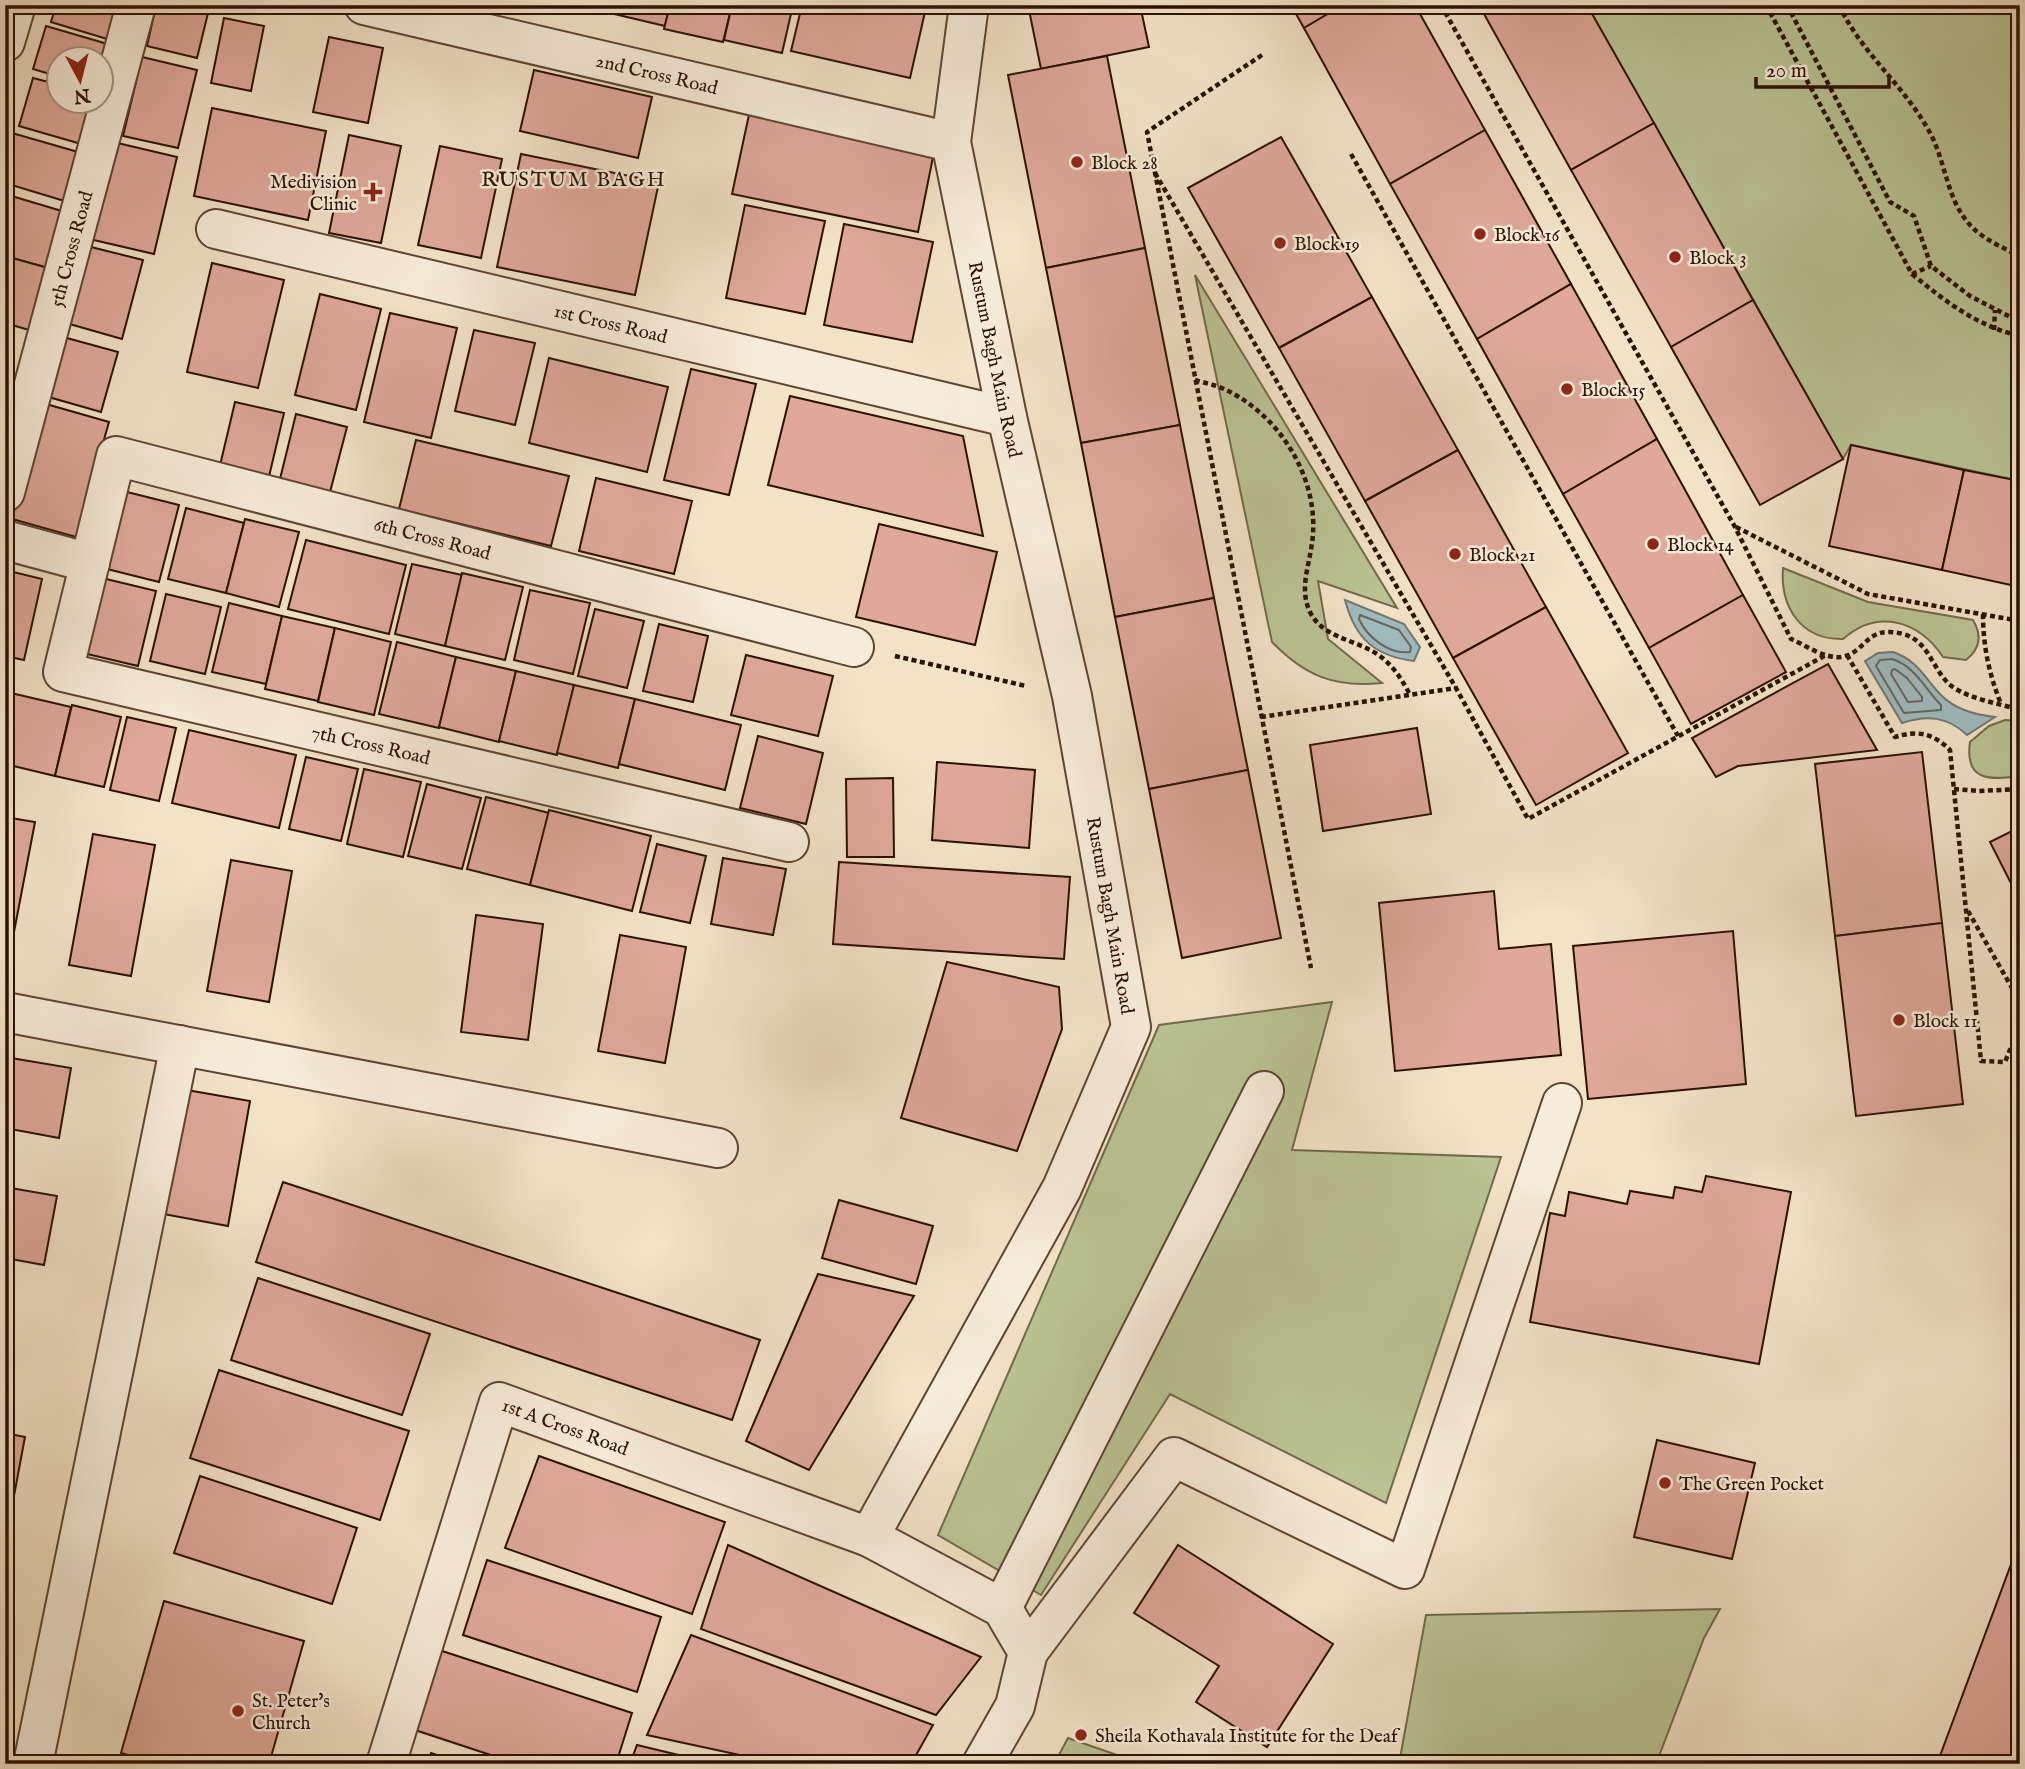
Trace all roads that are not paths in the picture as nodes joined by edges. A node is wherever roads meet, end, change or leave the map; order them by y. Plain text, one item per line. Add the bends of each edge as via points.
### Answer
1 (16, 5) edge
2 (136, 5) edge
3 (364, 5) edge
4 (969, 5) edge
5 (5, 42) edge
6 (951, 142) junction
7 (216, 229) dead end
8 (1007, 417) junction
9 (5, 492) edge
10 (5, 540) edge
11 (90, 563) junction
12 (854, 646) road end
13 (789, 842) dead end
14 (5, 1012) edge
15 (180, 1045) junction
16 (1264, 1091) dead end
17 (1562, 1104) dead end
18 (718, 1148) dead end
19 (869, 1537) junction
20 (1002, 1608) junction
21 (1028, 1652) junction
22 (33, 1764) edge
23 (386, 1764) edge
24 (982, 1764) edge

1 - 5 street
2 - 9 street, 5th Cross Road
3 - 6 street, 2nd Cross Road
4 - 6 street, Rustum Bagh Main Road
6 - 8 street, Rustum Bagh Main Road
7 - 8 street, 1st Cross Road
8 - 19 street, Rustum Bagh Main Road via 1072,696 1131,1027 1062,1188
10 - 11 street
11 - 12 street, 6th Cross Road via 116,456
11 - 13 street, 7th Cross Road via 63,672
14 - 15 street
15 - 18 street
15 - 22 street
16 - 20 street
17 - 21 street via 1405,1569 1174,1457
19 - 20 street
19 - 23 street, 1st A Cross Road via 499,1402
20 - 21 street
21 - 24 street via 1015,1706

